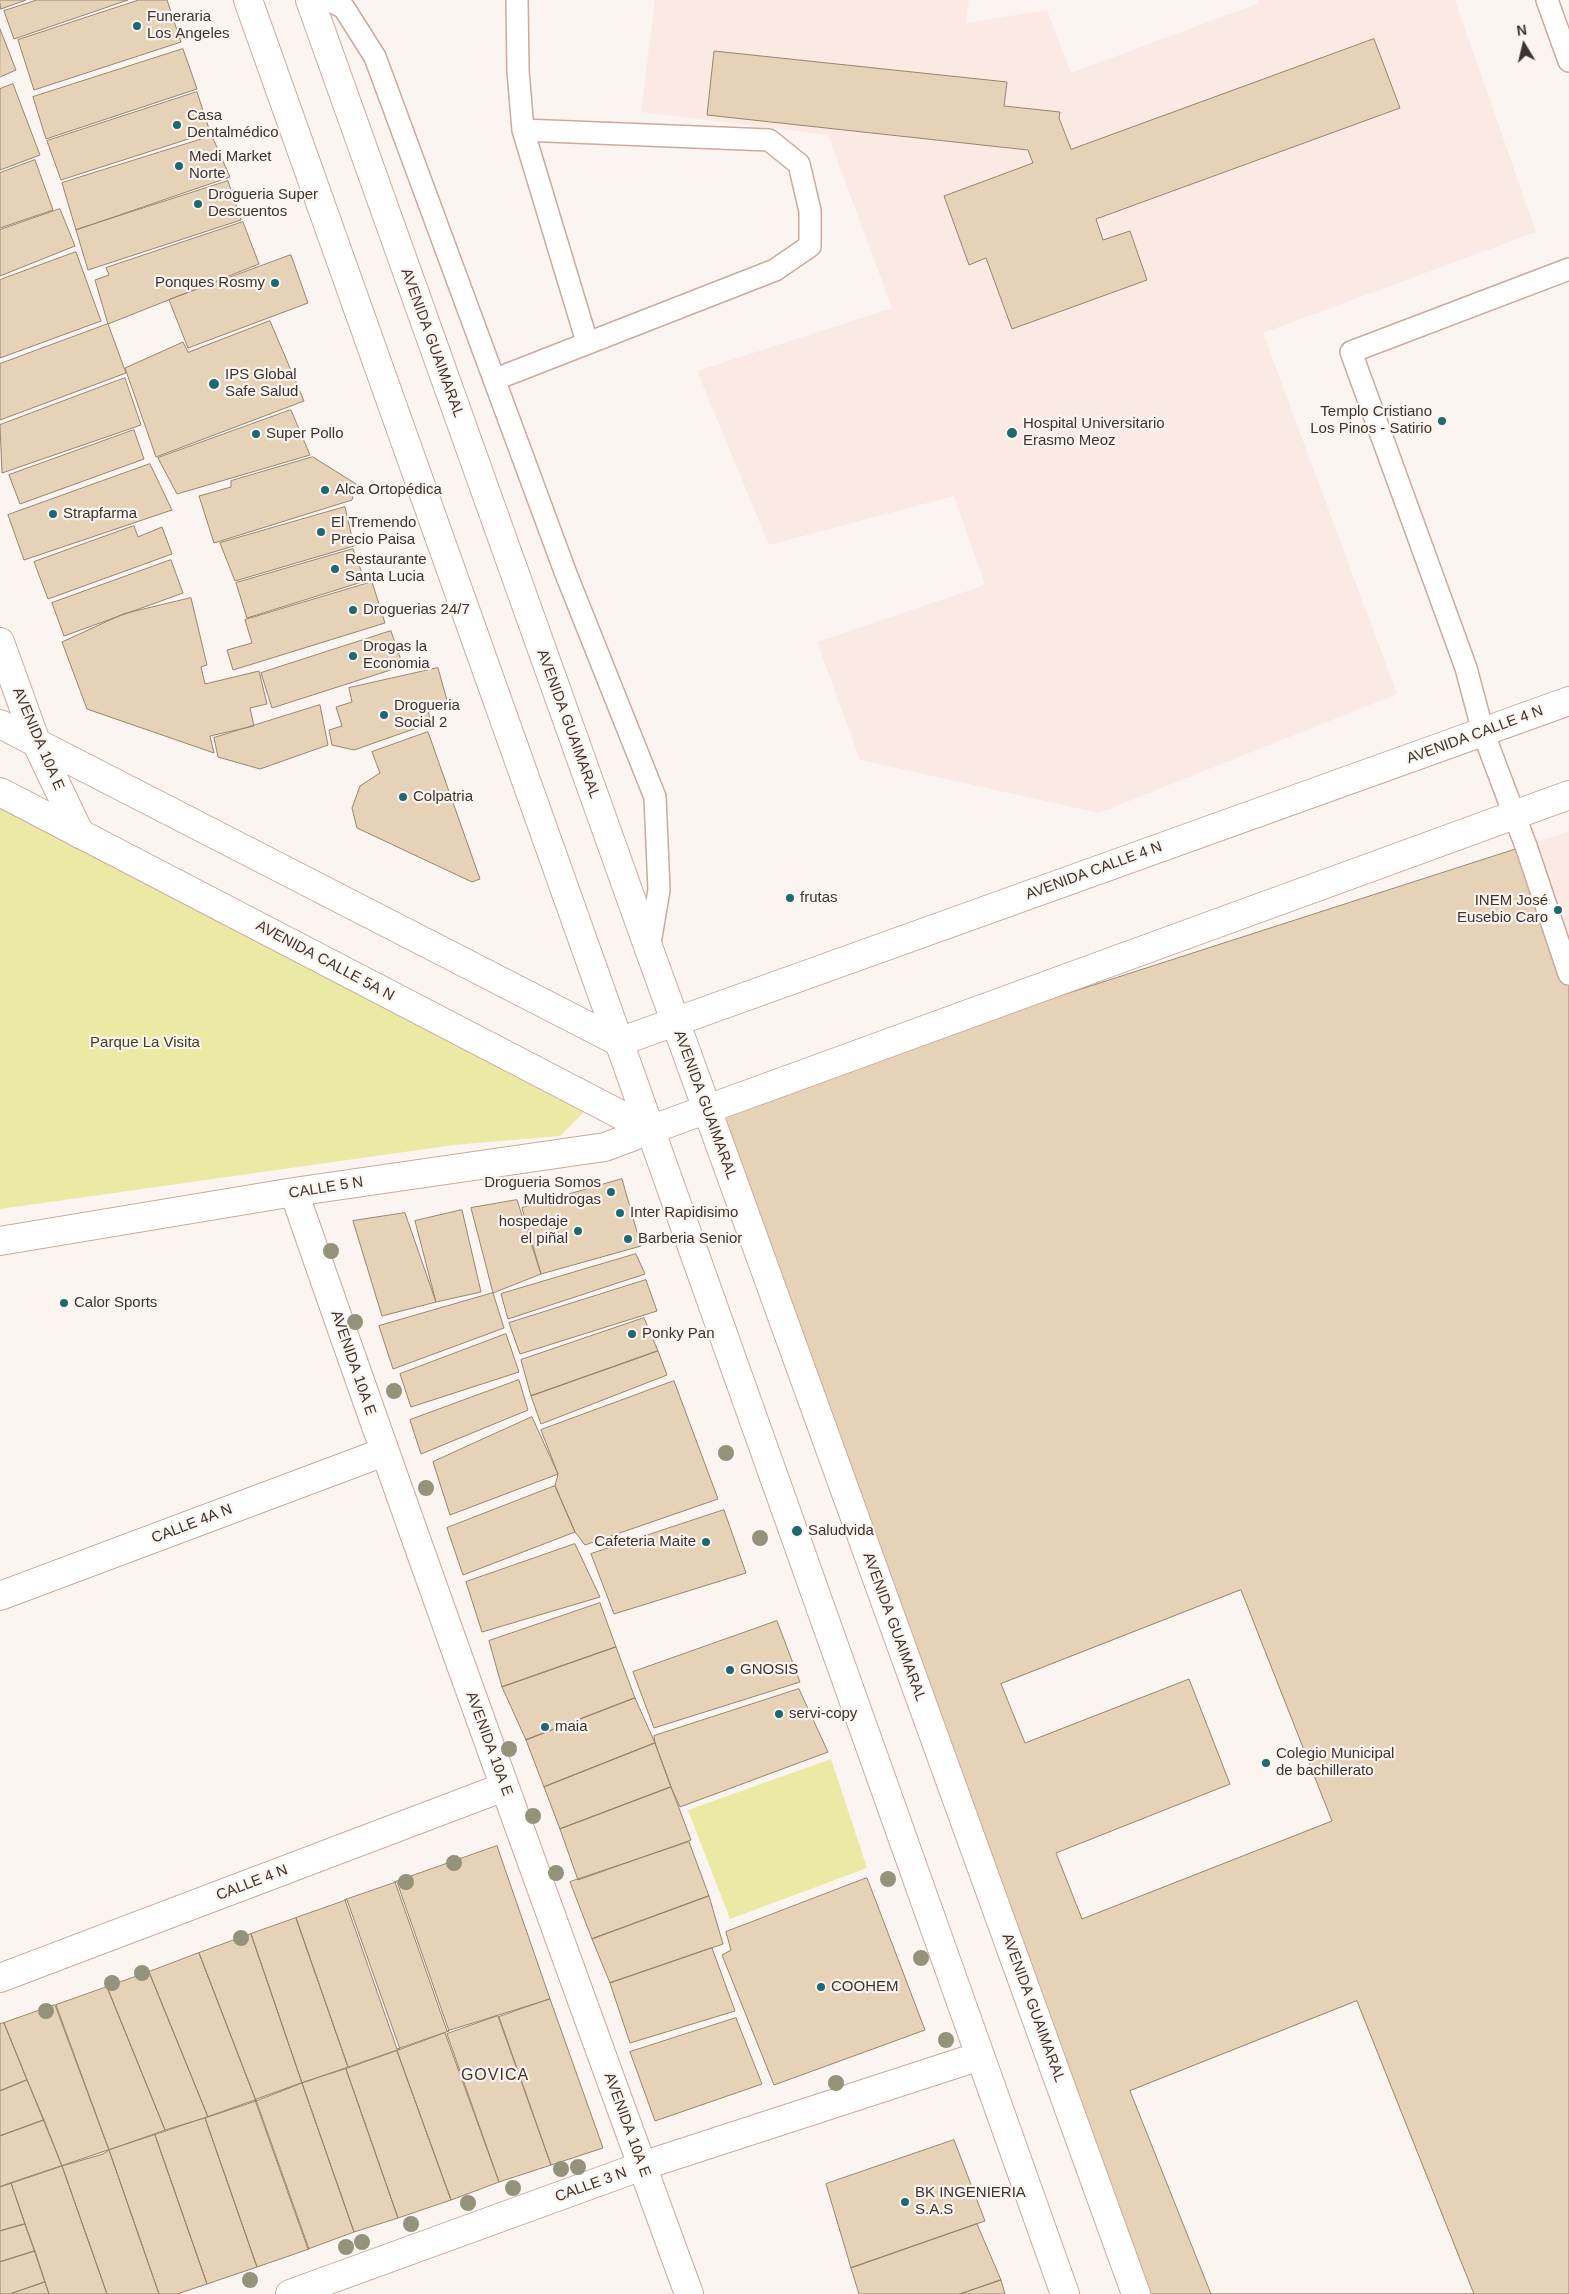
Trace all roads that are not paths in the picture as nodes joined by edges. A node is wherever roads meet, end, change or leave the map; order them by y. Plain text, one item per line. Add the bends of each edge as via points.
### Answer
1 (248, 0) edge
2 (310, 0) edge
3 (329, 0) edge
4 (517, 0) edge
5 (1547, 0) edge
6 (1569, 61) edge
7 (523, 130) junction
8 (1569, 269) edge
9 (587, 342) junction
10 (496, 378) junction
11 (0, 642) edge
12 (1569, 701) edge
13 (0, 724) edge
14 (1483, 732) junction
15 (36, 742) junction
16 (0, 792) edge
17 (1569, 795) edge
18 (1515, 815) junction
19 (80, 834) junction
20 (649, 949) junction
21 (1569, 974) edge
22 (675, 1021) junction
23 (619, 1042) junction
24 (707, 1110) junction
25 (650, 1130) junction
26 (294, 1192) junction
27 (0, 1241) edge
28 (384, 1452) junction
29 (0, 1596) edge
30 (504, 1787) junction
31 (0, 1978) edge
32 (980, 2056) junction
33 (642, 2166) junction
34 (293, 2293) edge
35 (689, 2294) edge
36 (1065, 2294) edge
37 (1136, 2294) edge

1 - 23 street
2 - 20 street, AVENIDA GUAIMARAL
3 - 10 lane via 344,8 375,57
4 - 7 lane
5 - 6 lane
7 - 9 lane
7 - 9 lane via 769,140 800,164 810,211 810,246 775,270
8 - 14 lane via 1351,352 1466,668
9 - 10 lane
10 - 20 lane via 566,574 654,797 659,890
11 - 15 street, AVENIDA 10A E
12 - 14 street, AVENIDA CALLE 4 N
13 - 15 street
14 - 18 lane
14 - 22 street, AVENIDA CALLE 4 N
15 - 19 street, AVENIDA 10A E
15 - 23 street
16 - 19 street, AVENIDA CALLE 5A N
17 - 18 street
18 - 21 lane
18 - 24 street
19 - 25 street, AVENIDA CALLE 5A N
20 - 22 street, AVENIDA GUAIMARAL
22 - 23 street, AVENIDA CALLE 4 N
22 - 24 street, AVENIDA GUAIMARAL
23 - 25 street
24 - 25 street
24 - 37 street, AVENIDA GUAIMARAL
25 - 26 street, CALLE 5 N via 605,1147
25 - 32 street
26 - 27 street, CALLE 5 N
26 - 28 street, AVENIDA 10A E
28 - 29 street, CALLE 4A N
28 - 30 street, AVENIDA 10A E
30 - 31 street, CALLE 4 N
30 - 33 street, AVENIDA 10A E
32 - 33 street, CALLE 3 N
32 - 36 street
33 - 34 street, CALLE 3 N
33 - 35 street, AVENIDA 10A E

